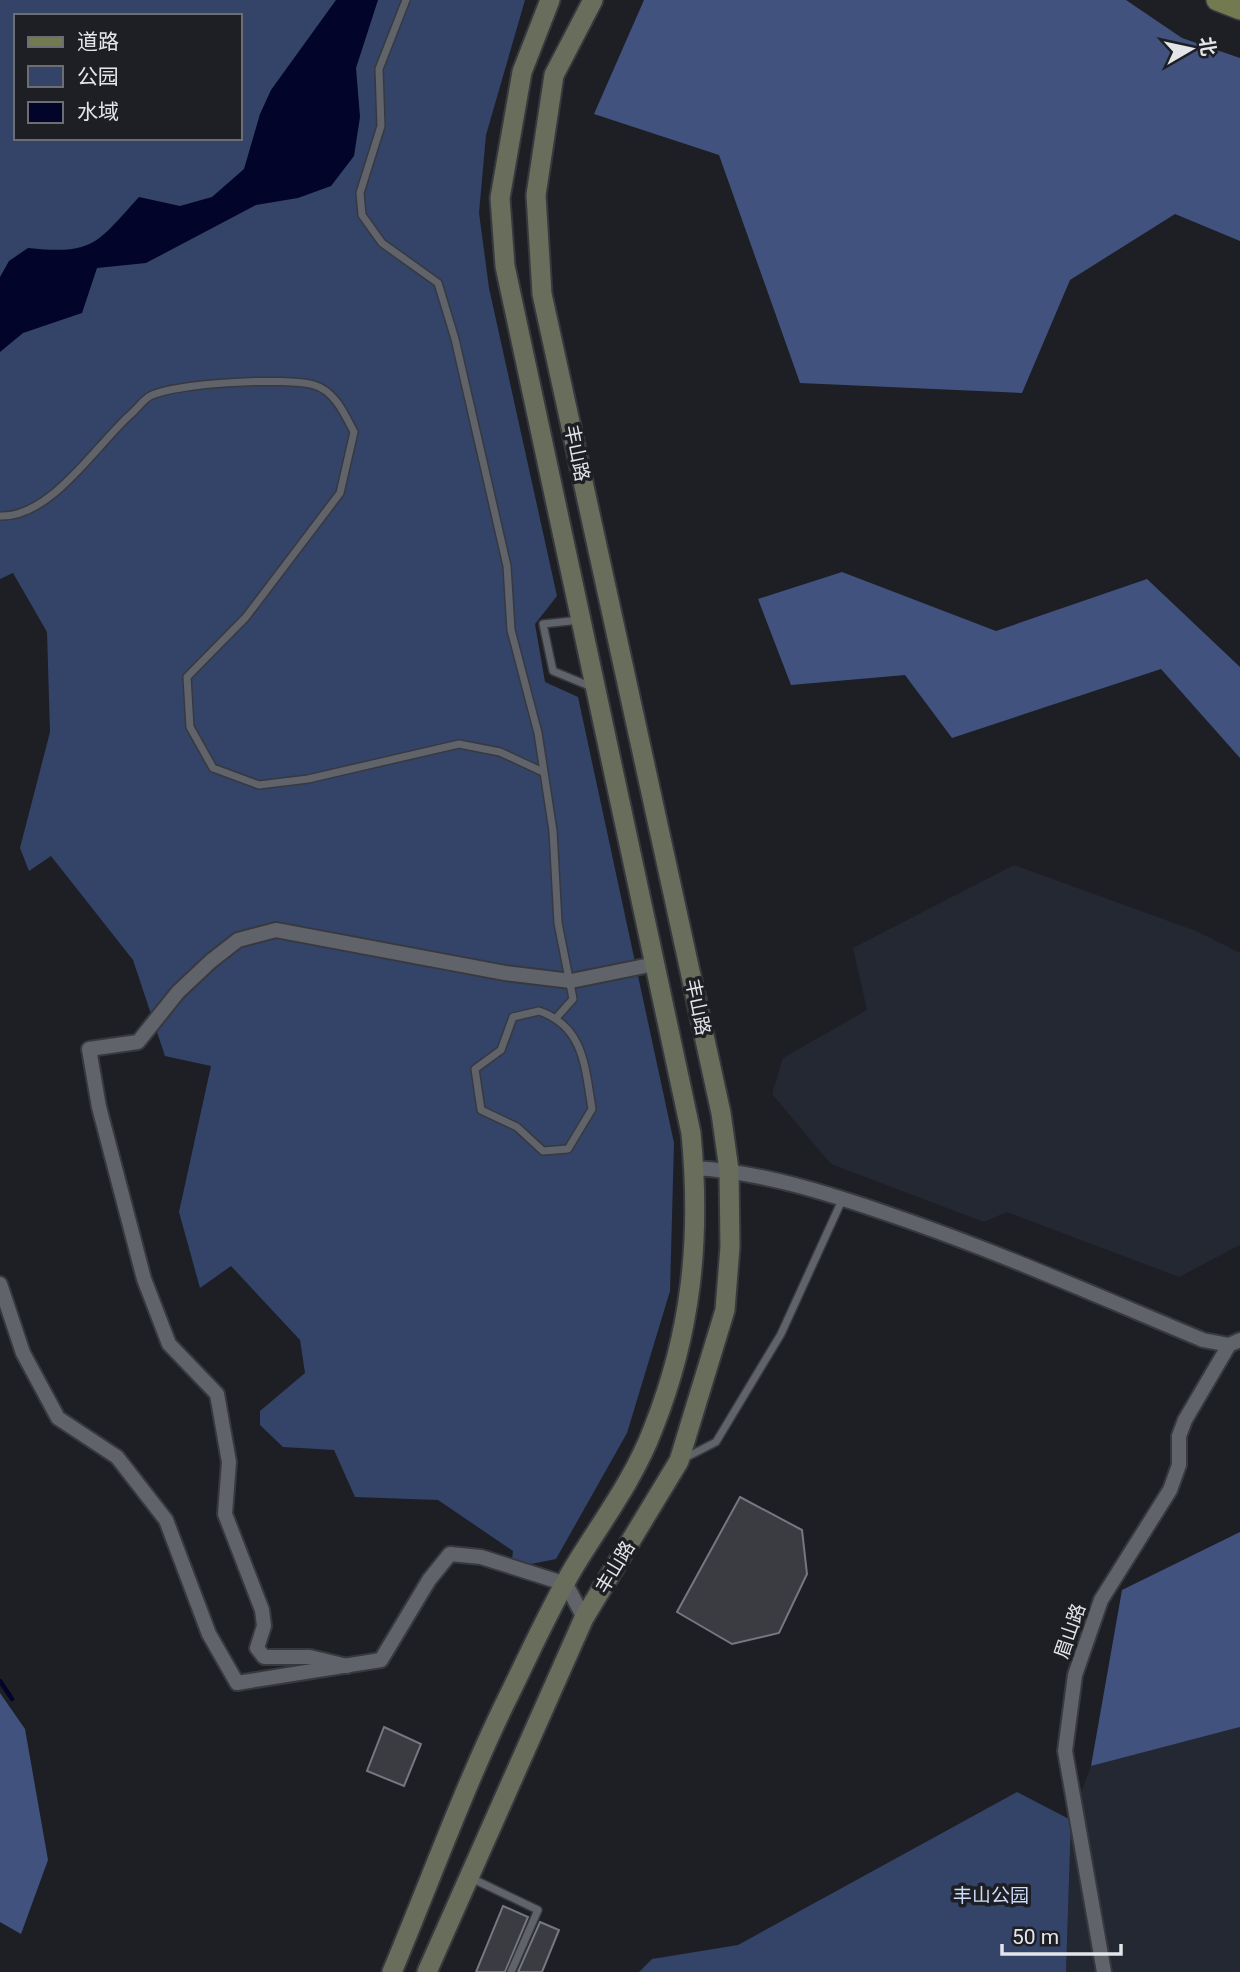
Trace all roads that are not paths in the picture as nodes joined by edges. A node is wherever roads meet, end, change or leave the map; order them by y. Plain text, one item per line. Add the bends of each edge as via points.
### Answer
1 (406, 0) edge
2 (550, 0) edge
3 (593, 0) edge
4 (1217, 0) edge
5 (1240, 9) edge
6 (0, 516) edge
7 (582, 620) junction
8 (619, 646) junction
9 (596, 689) junction
10 (541, 771) junction
11 (655, 964) junction
12 (571, 981) junction
13 (557, 1017) junction
14 (695, 1168) junction
15 (729, 1170) junction
16 (843, 1198) junction
17 (0, 1284) edge
18 (1235, 1342) edge
19 (679, 1461) junction
20 (566, 1584) junction
21 (584, 1618) junction
22 (347, 1666) junction
23 (468, 1877) junction
24 (392, 1972) edge
25 (427, 1972) edge
26 (511, 1972) edge
27 (1104, 1972) edge

1 - 10 lane via 379,69 381,126 360,193 362,215 382,243 438,283 507,566 511,630 530,695
2 - 7 main road, 丰山路 via 522,72 500,198 501,234
3 - 8 main road, 丰山路 via 554,75 536,195 542,294
4 - 5 main road
6 - 10 lane via 29,511 64,486 107,435 151,396 266,380 316,385 337,401 354,432 341,493 246,617 187,677 190,727 214,768 259,785 308,779 459,744 500,752
7 - 8 main road
7 - 9 main road, 丰山路
7 - 9 lane via 543,624 552,671
8 - 15 main road, 丰山路 via 721,1113
9 - 11 main road, 丰山路
10 - 12 lane via 553,831 558,923
11 - 12 street
11 - 14 main road, 丰山路
12 - 13 lane via 573,999
12 - 22 street via 276,930 238,940 211,961 178,992 138,1042 89,1049 99,1107 144,1279 169,1345 217,1394 229,1462 225,1514 262,1610 264,1626 257,1648 264,1657 310,1657
13 - 13 lane via 539,1011 513,1017 501,1050 475,1069 481,1110 517,1127 542,1151 568,1149 592,1109 586,1069 574,1034
14 - 15 street
14 - 20 main road, 丰山路 via 695,1262 682,1332 653,1430 614,1508
15 - 16 street
15 - 19 main road, 丰山路 via 725,1310
16 - 18 street via 971,1242 1203,1340
16 - 19 lane via 781,1334 716,1441
17 - 22 street via 23,1353 58,1419 117,1457 166,1520 209,1634 237,1683
18 - 27 street, 眉山路 via 1185,1420 1170,1490 1101,1600 1075,1675 1065,1751
19 - 21 main road, 丰山路
20 - 21 street
20 - 22 street via 481,1557 450,1554 381,1660
20 - 24 main road, 丰山路 via 510,1692
21 - 23 main road, 丰山路
23 - 25 main road, 丰山路
23 - 26 lane via 538,1910

